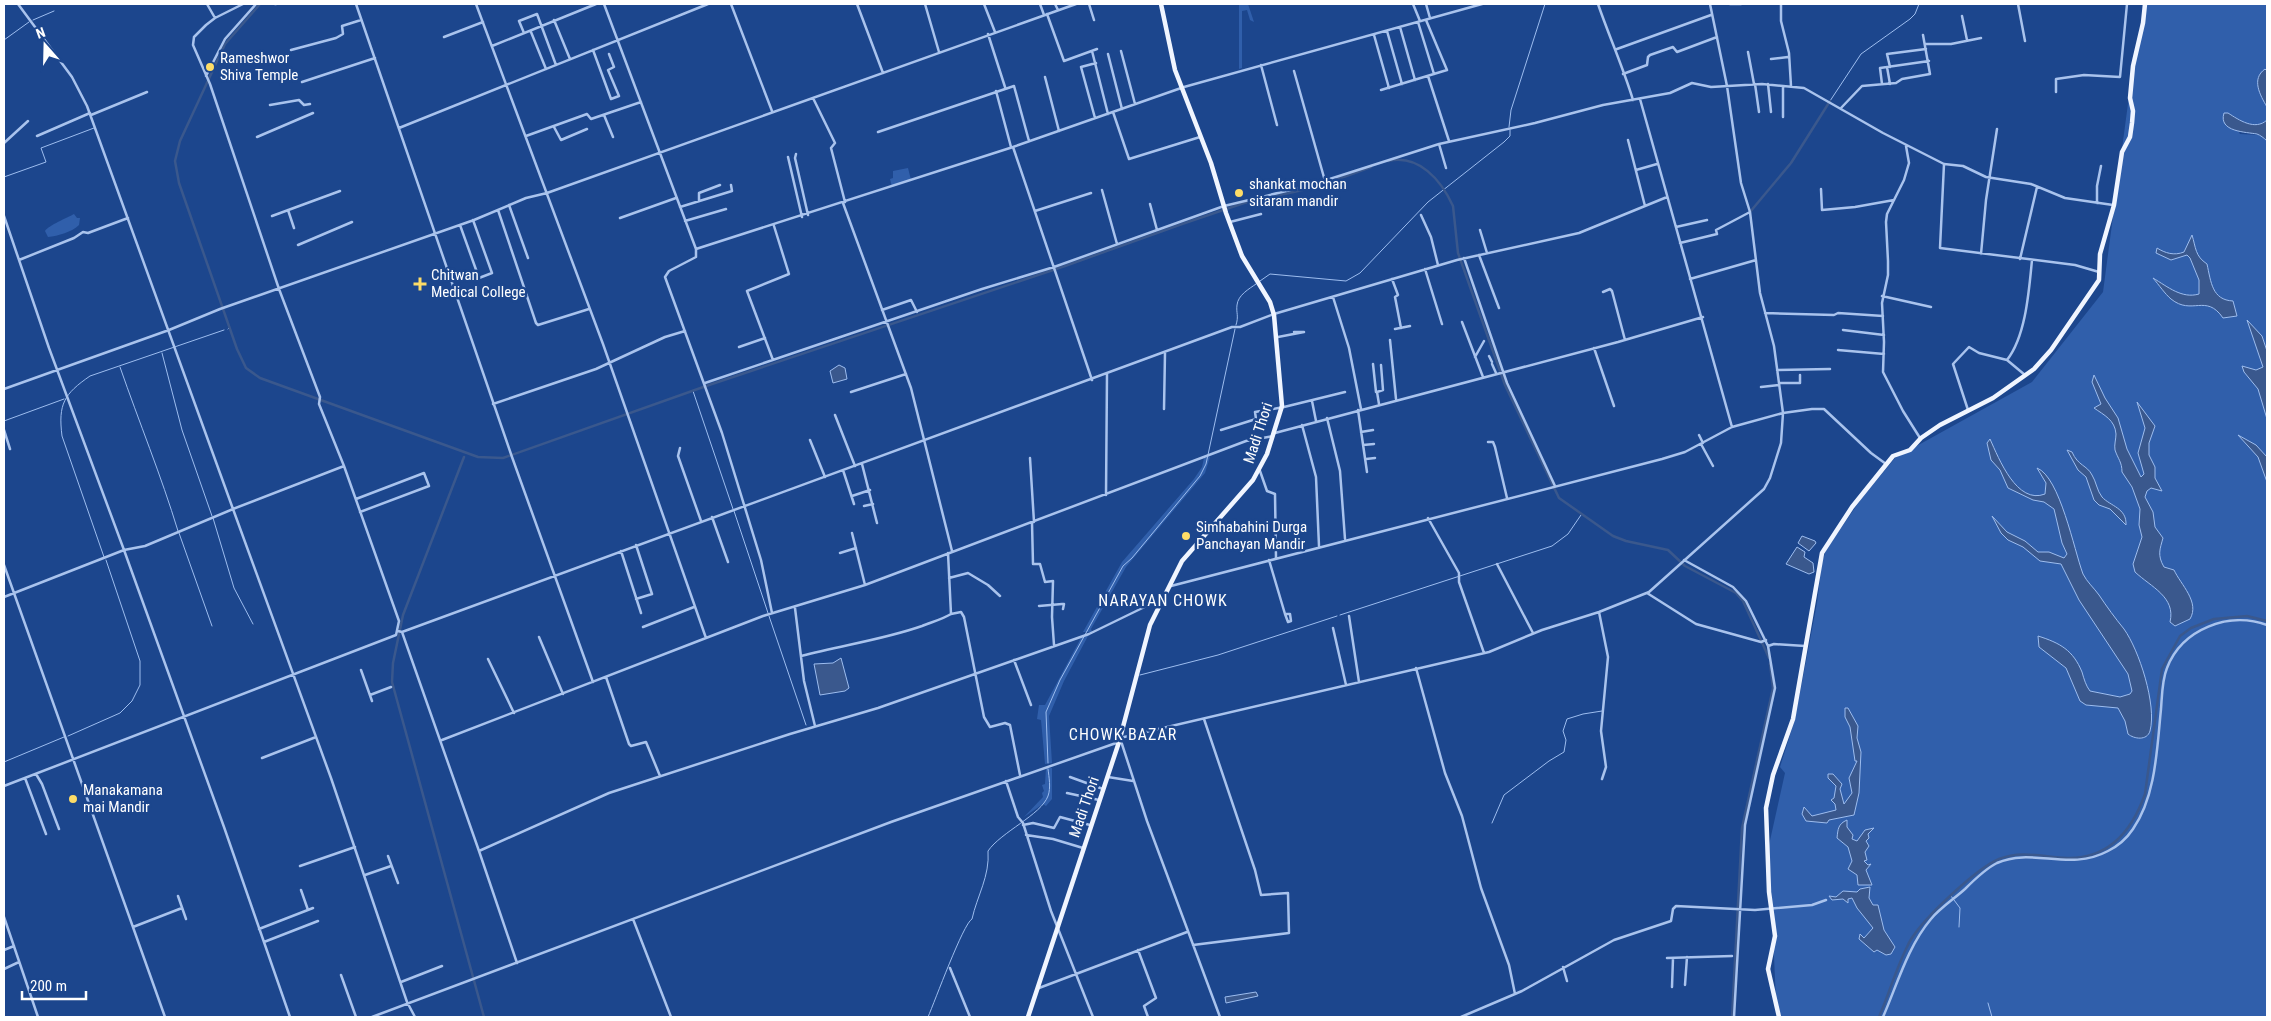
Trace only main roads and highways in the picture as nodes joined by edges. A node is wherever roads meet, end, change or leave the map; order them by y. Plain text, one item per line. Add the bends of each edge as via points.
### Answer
1 (1161, 4) edge
2 (2145, 4) edge
3 (1028, 1017) edge
4 (1779, 1017) edge

1 - 3 main road, Madi Thori via 1175,70 1242,256 1274,314 1281,408 1260,471 1182,561 1150,625 1119,740
2 - 4 main road via 2133,66 2130,137 2122,152 2114,205 2100,254 2099,280 2051,350 2034,369 1993,398 1940,425 1910,450 1893,456 1864,490 1822,554 1793,719 1773,775 1766,808 1769,887 1775,936 1768,969

